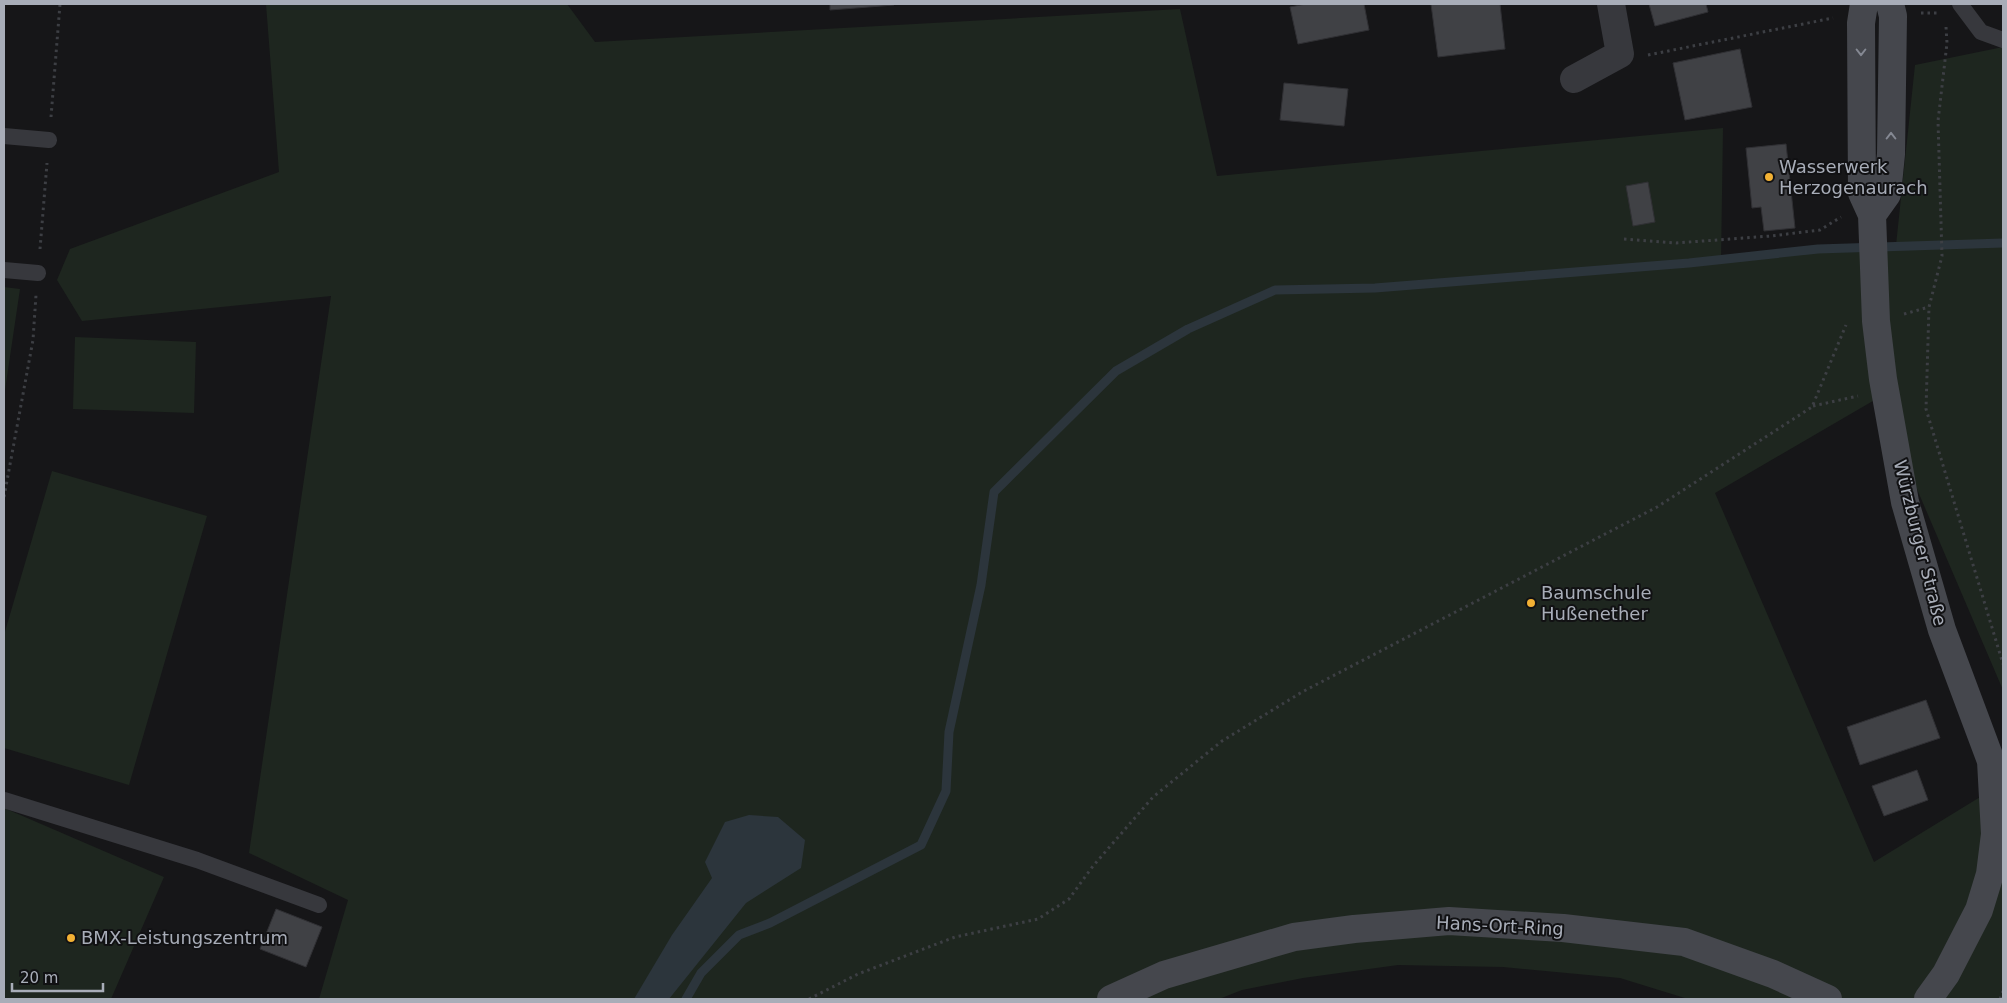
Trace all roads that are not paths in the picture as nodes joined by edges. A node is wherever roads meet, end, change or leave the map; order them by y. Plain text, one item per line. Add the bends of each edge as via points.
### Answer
1 (1611, 4) edge
2 (1960, 4) edge
3 (1862, 9) edge
4 (1891, 10) edge
5 (2003, 40) edge
6 (1574, 79) dead end
7 (4, 136) edge
8 (49, 140) dead end
9 (1872, 216) junction
10 (4, 270) edge
11 (38, 273) dead end
12 (4, 800) edge
13 (319, 905) dead end
14 (1111, 999) edge
15 (1828, 999) edge
16 (1928, 999) edge

1 - 6 street via 1620,54
2 - 5 lane via 1981,32
3 -> 9 street, Würzburger Straße via 1862,193
9 -> 4 street via 1887,194 1890,170
7 - 8 lane
9 - 16 street, Würzburger Straße via 1876,321 1905,502 1942,630 1992,761 1995,834 1990,874 1979,910 1946,974
10 - 11 lane
12 - 13 lane via 197,860
14 - 15 street, Hans-Ort-Ring via 1164,974 1294,937 1449,921 1563,928 1684,942 1773,974

